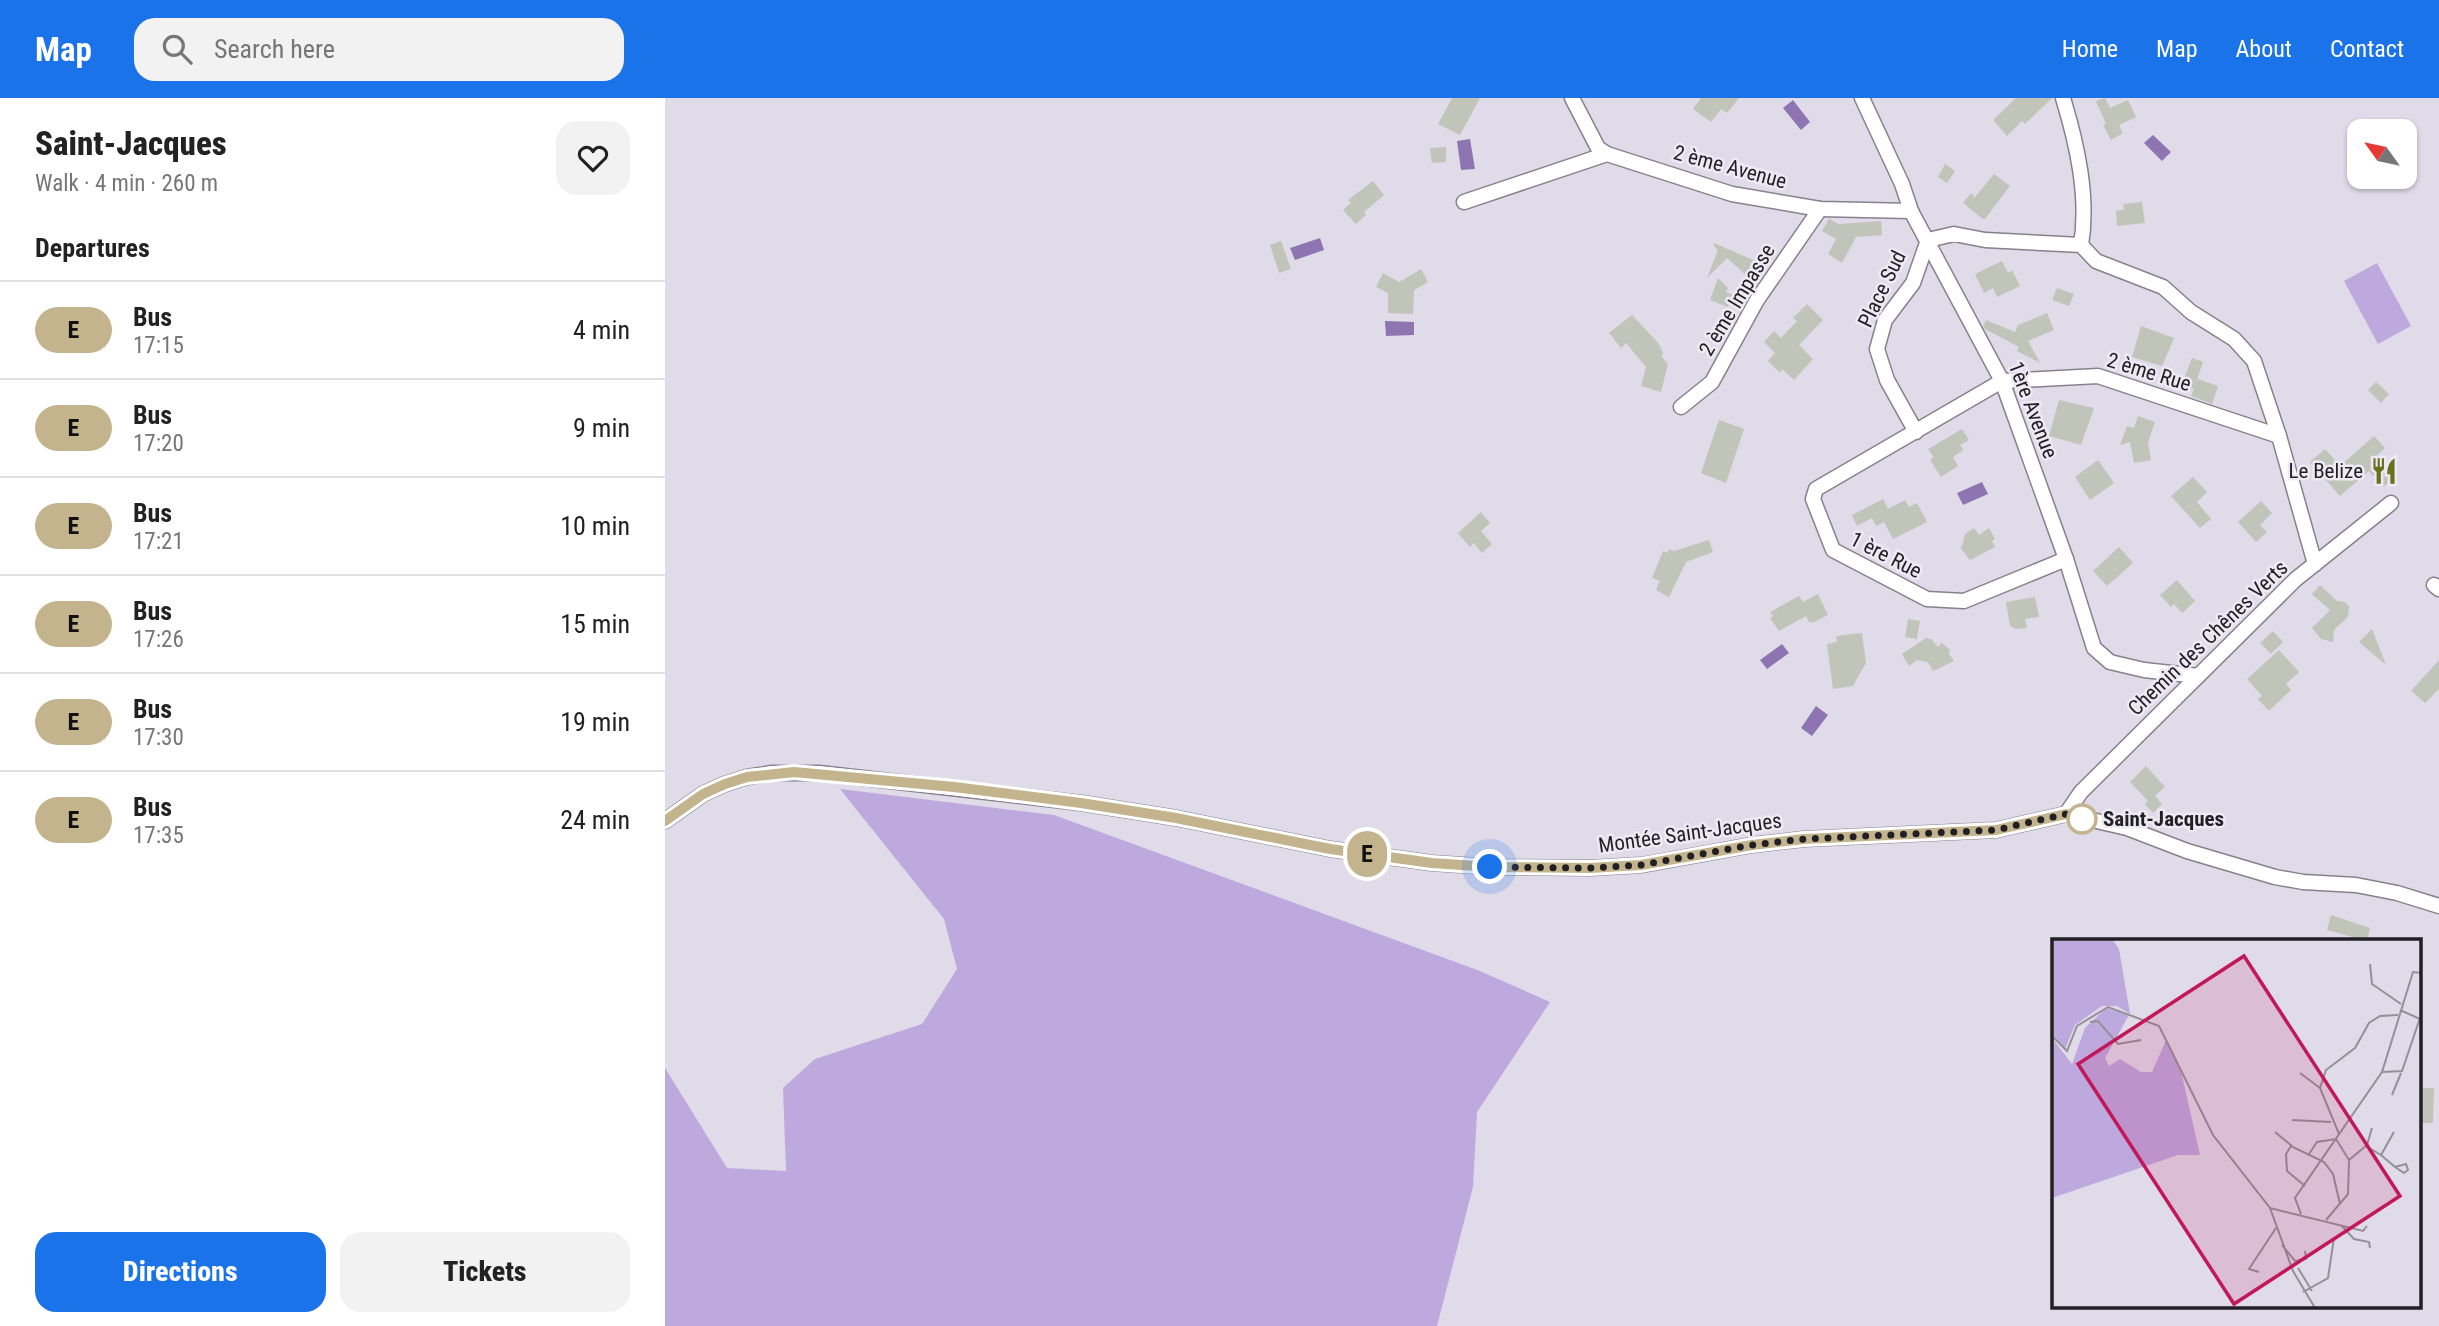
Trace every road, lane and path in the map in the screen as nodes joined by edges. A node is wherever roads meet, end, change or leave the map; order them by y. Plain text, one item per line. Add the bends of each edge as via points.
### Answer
1 (1572, 98) edge
2 (1863, 98) edge
3 (2063, 98) edge
4 (1607, 154) junction
5 (1464, 202) dead end
6 (1820, 209) junction
7 (1911, 211) junction
8 (1928, 240) junction
9 (2081, 246) junction
10 (2002, 381) junction
11 (1681, 407) dead end
12 (1916, 432) junction
13 (2279, 436) junction
14 (2391, 503) dead end
15 (2066, 559) junction
16 (2315, 564) junction
17 (2198, 676) junction
18 (2066, 814) junction
19 (665, 821) edge
20 (2439, 906) edge

1 - 4 street via 1598,148
2 - 7 street, 1ère Avenue
3 - 9 street via 2084,198
4 - 5 street
4 - 6 street, 2 ème Avenue via 1732,194
6 - 7 street, 2 ème Avenue
6 - 11 street, 2 ème Impasse via 1758,300 1712,382
7 - 8 street, 1ère Avenue
8 - 9 street via 1954,234
8 - 10 street, 1ère Avenue
8 - 12 street, Place Sud via 1913,283 1885,320 1877,349 1887,380
9 - 13 street via 2096,261 2163,287 2192,313 2234,339 2254,361
10 - 12 street, 1 ère Rue
10 - 13 street, 2 ème Rue via 2098,376
10 - 15 street, 1ère Avenue
12 - 15 street, 1 ère Rue via 1816,489 1813,499 1833,551 1927,599 1963,601
13 - 16 street
14 - 16 street, Chemin des Chênes Verts
15 - 17 street, 1ère Avenue via 2094,649 2111,662
16 - 17 street, Chemin des Chênes Verts
17 - 18 street, Chemin des Chênes Verts via 2081,792
18 - 19 street, Montée Saint-Jacques via 1996,830 1804,839 1641,865 1590,868 1432,863 1081,803 819,773 747,777 703,794
18 - 20 street via 2127,828 2275,877 2356,885

